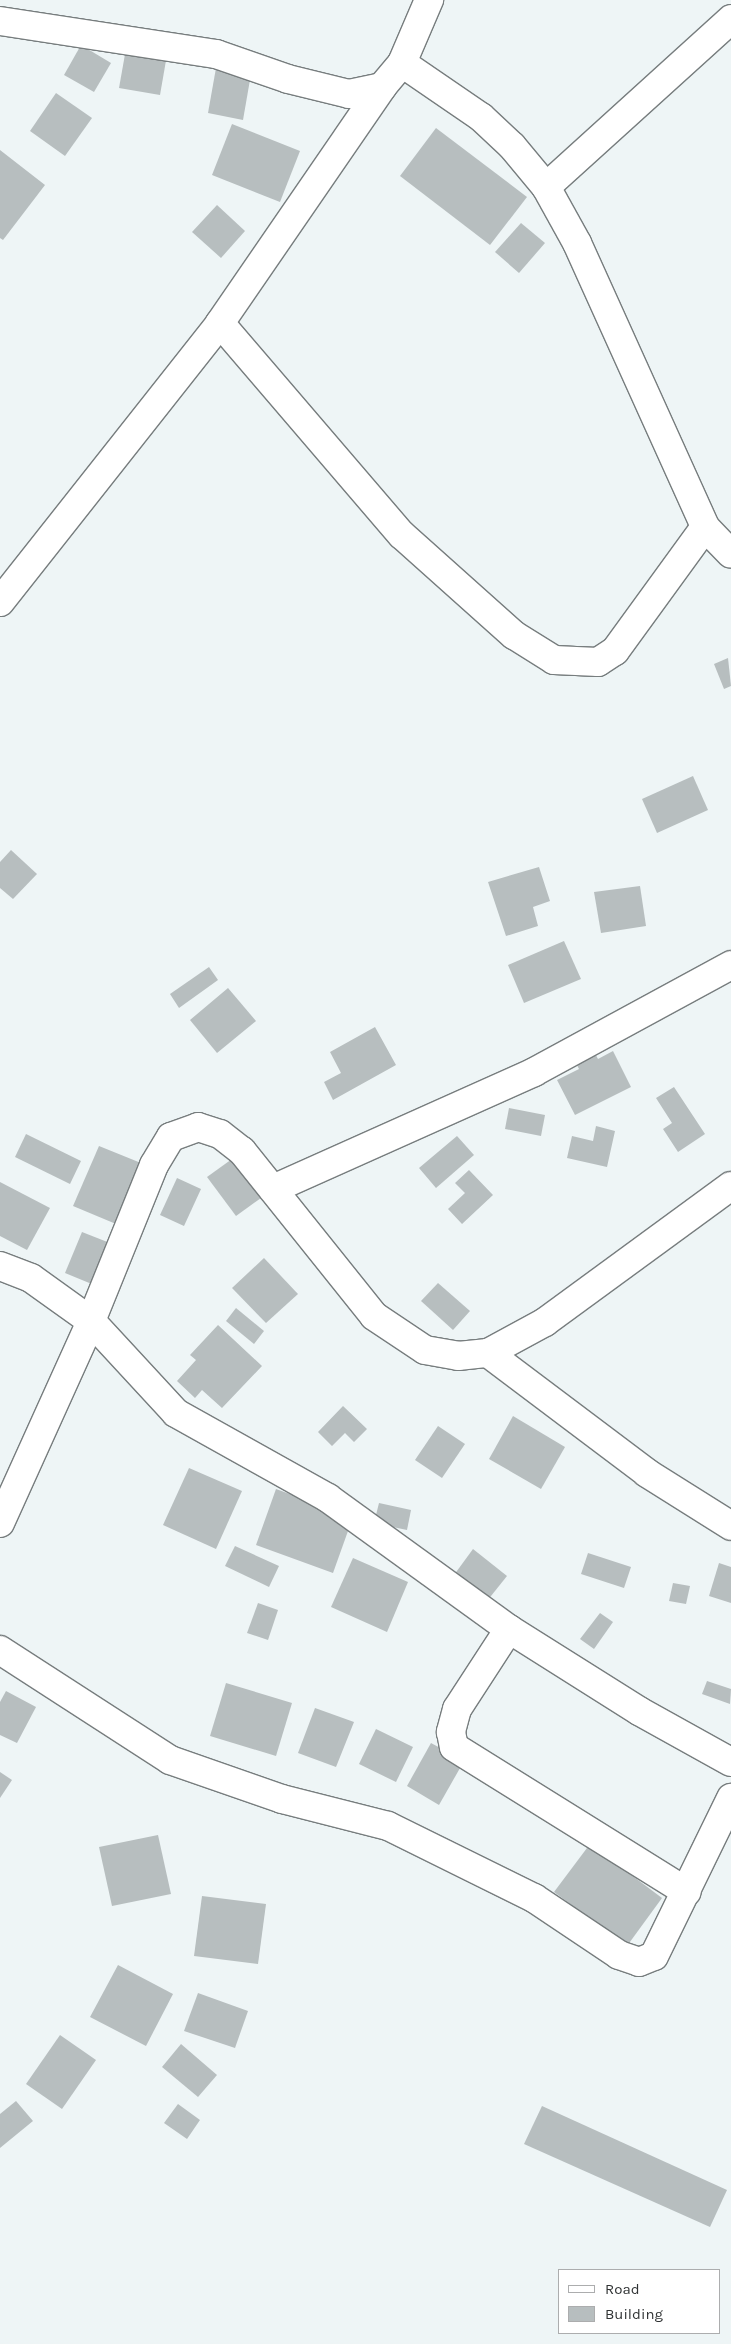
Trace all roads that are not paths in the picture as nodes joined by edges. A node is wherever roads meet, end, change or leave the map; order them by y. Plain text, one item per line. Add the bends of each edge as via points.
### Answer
1 (429, 0) edge
2 (731, 20) edge
3 (0, 21) edge
4 (402, 63) junction
5 (382, 87) junction
6 (546, 187) junction
7 (220, 323) junction
8 (720, 536) edge
9 (0, 602) edge
10 (731, 965) edge
11 (731, 1186) edge
12 (273, 1189) junction
13 (0, 1266) edge
14 (91, 1321) junction
15 (488, 1353) junction
16 (0, 1523) edge
17 (731, 1526) edge
18 (509, 1630) junction
19 (0, 1650) edge
20 (731, 1762) edge
21 (731, 1798) edge
22 (687, 1892) junction

1 - 4 street
2 - 6 street
3 - 5 street via 216,54 340,92 367,92
4 - 5 street
4 - 6 street via 481,117 512,146
5 - 7 street
6 - 8 street via 577,243
7 - 8 street via 402,536 514,634 554,660 598,662 615,651
7 - 9 street
10 - 12 street via 534,1072
11 - 15 street via 546,1322
12 - 14 street via 242,1151 220,1134 198,1127 171,1137 154,1165
12 - 15 street via 304,1234 374,1316 425,1350 458,1356
13 - 14 street via 31,1278
14 - 16 street
14 - 18 street via 176,1413 328,1498
15 - 17 street via 647,1473
18 - 20 street
18 - 22 street via 457,1710 451,1732 454,1747
19 - 22 street via 170,1760 282,1800 388,1826 534,1898 618,1955 639,1962 654,1956
21 - 22 street

